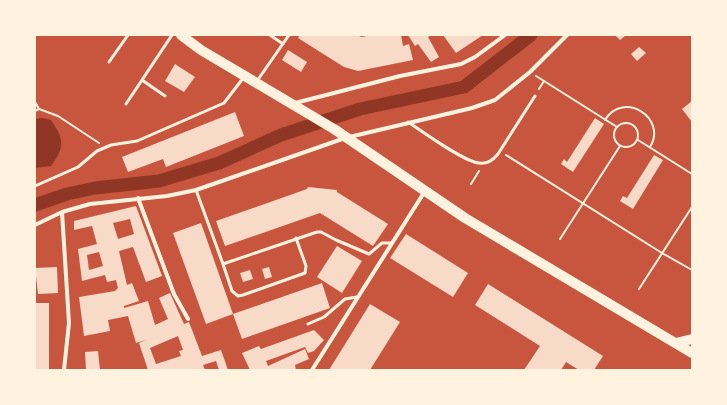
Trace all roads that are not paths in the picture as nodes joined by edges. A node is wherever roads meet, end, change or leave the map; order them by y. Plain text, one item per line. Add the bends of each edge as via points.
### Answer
1 (128, 35) edge
2 (172, 35) edge
3 (181, 35) edge
4 (270, 35) edge
5 (289, 35) edge
6 (505, 35) edge
7 (567, 35) edge
8 (283, 44) junction
9 (109, 62) dead end
10 (245, 76) junction
11 (142, 80) junction
12 (256, 82) junction
13 (165, 96) dead end
14 (535, 96) road end
15 (126, 104) dead end
16 (293, 104) junction
17 (408, 122) junction
18 (345, 138) junction
19 (35, 186) edge
20 (196, 190) junction
21 (425, 191) junction
22 (138, 198) junction
23 (62, 212) junction
24 (35, 225) edge
25 (296, 238) junction
26 (391, 243) junction
27 (223, 264) junction
28 (357, 297) junction
29 (188, 319) dead end
30 (308, 324) dead end
31 (692, 340) edge
32 (676, 343) junction
33 (692, 353) edge
34 (64, 370) edge
35 (312, 370) edge

1 - 9 lane
2 - 11 lane
3 - 10 main road
4 - 8 lane
5 - 8 lane
6 - 16 street via 462,64 400,76
7 - 17 street via 530,72 495,100 472,108
8 - 12 lane
10 - 12 main road
10 - 19 lane via 224,103 137,142 106,147 91,155 78,167
11 - 13 lane
11 - 15 lane
12 - 16 main road
14 - 17 lane via 500,151 492,160 484,163 470,161
16 - 18 main road
17 - 18 street
18 - 20 street
18 - 21 main road
20 - 22 street
20 - 27 lane
21 - 26 street
21 - 32 main road via 465,218
22 - 23 street via 90,204
22 - 29 street via 174,294
23 - 24 street
23 - 34 street via 68,323
25 - 26 lane via 321,232 369,254 382,243
25 - 27 lane
25 - 27 lane via 306,266 305,273 251,293 234,294
26 - 28 street
28 - 30 lane via 345,299 324,317
28 - 35 street
31 - 32 main road
32 - 33 main road

